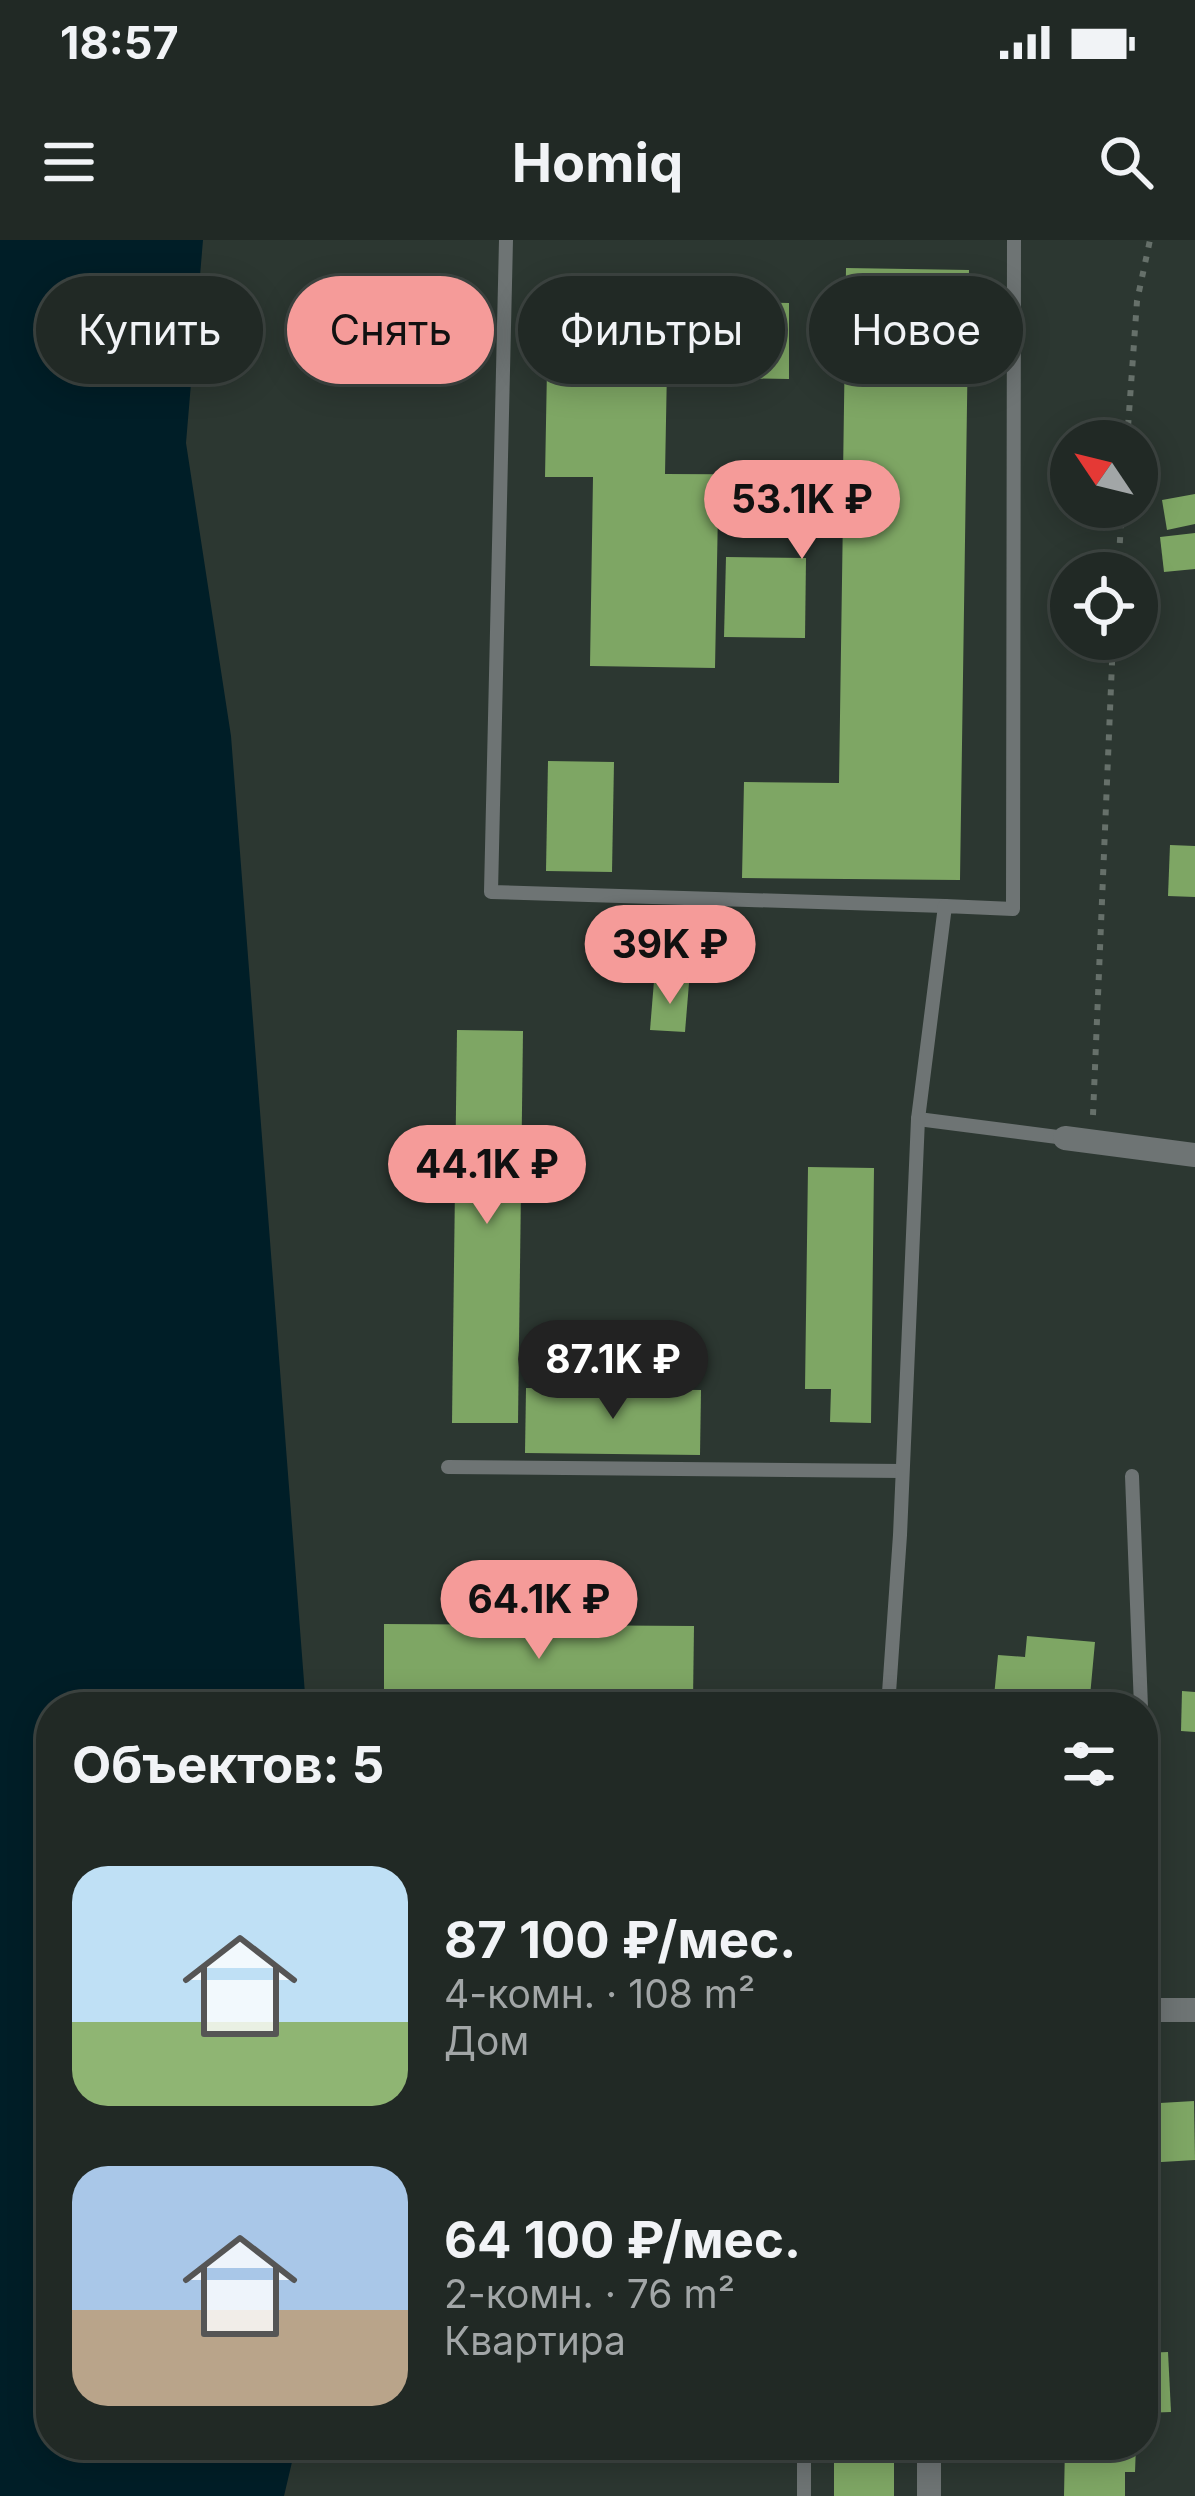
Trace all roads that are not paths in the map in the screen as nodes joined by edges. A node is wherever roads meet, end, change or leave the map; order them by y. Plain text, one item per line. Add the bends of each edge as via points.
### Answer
1 (506, 240) edge
2 (1014, 240) edge
3 (945, 906) junction
4 (918, 1119) junction
5 (1065, 1138) joint
6 (1195, 1155) edge
7 (448, 1467) dead end
8 (902, 1471) junction
9 (1132, 1476) dead end
10 (889, 1692) edge
11 (1141, 1692) edge
12 (1195, 2010) edge
13 (1158, 2015) edge
14 (804, 2460) edge
15 (928, 2460) edge
16 (804, 2496) edge
17 (929, 2496) edge

1 - 3 lane via 491,892
2 - 3 lane via 1013,909
3 - 4 lane
4 - 5 lane
4 - 8 lane
5 - 6 street
7 - 8 lane
8 - 10 lane
9 - 11 lane
12 - 13 street
14 - 16 lane
15 - 17 street

